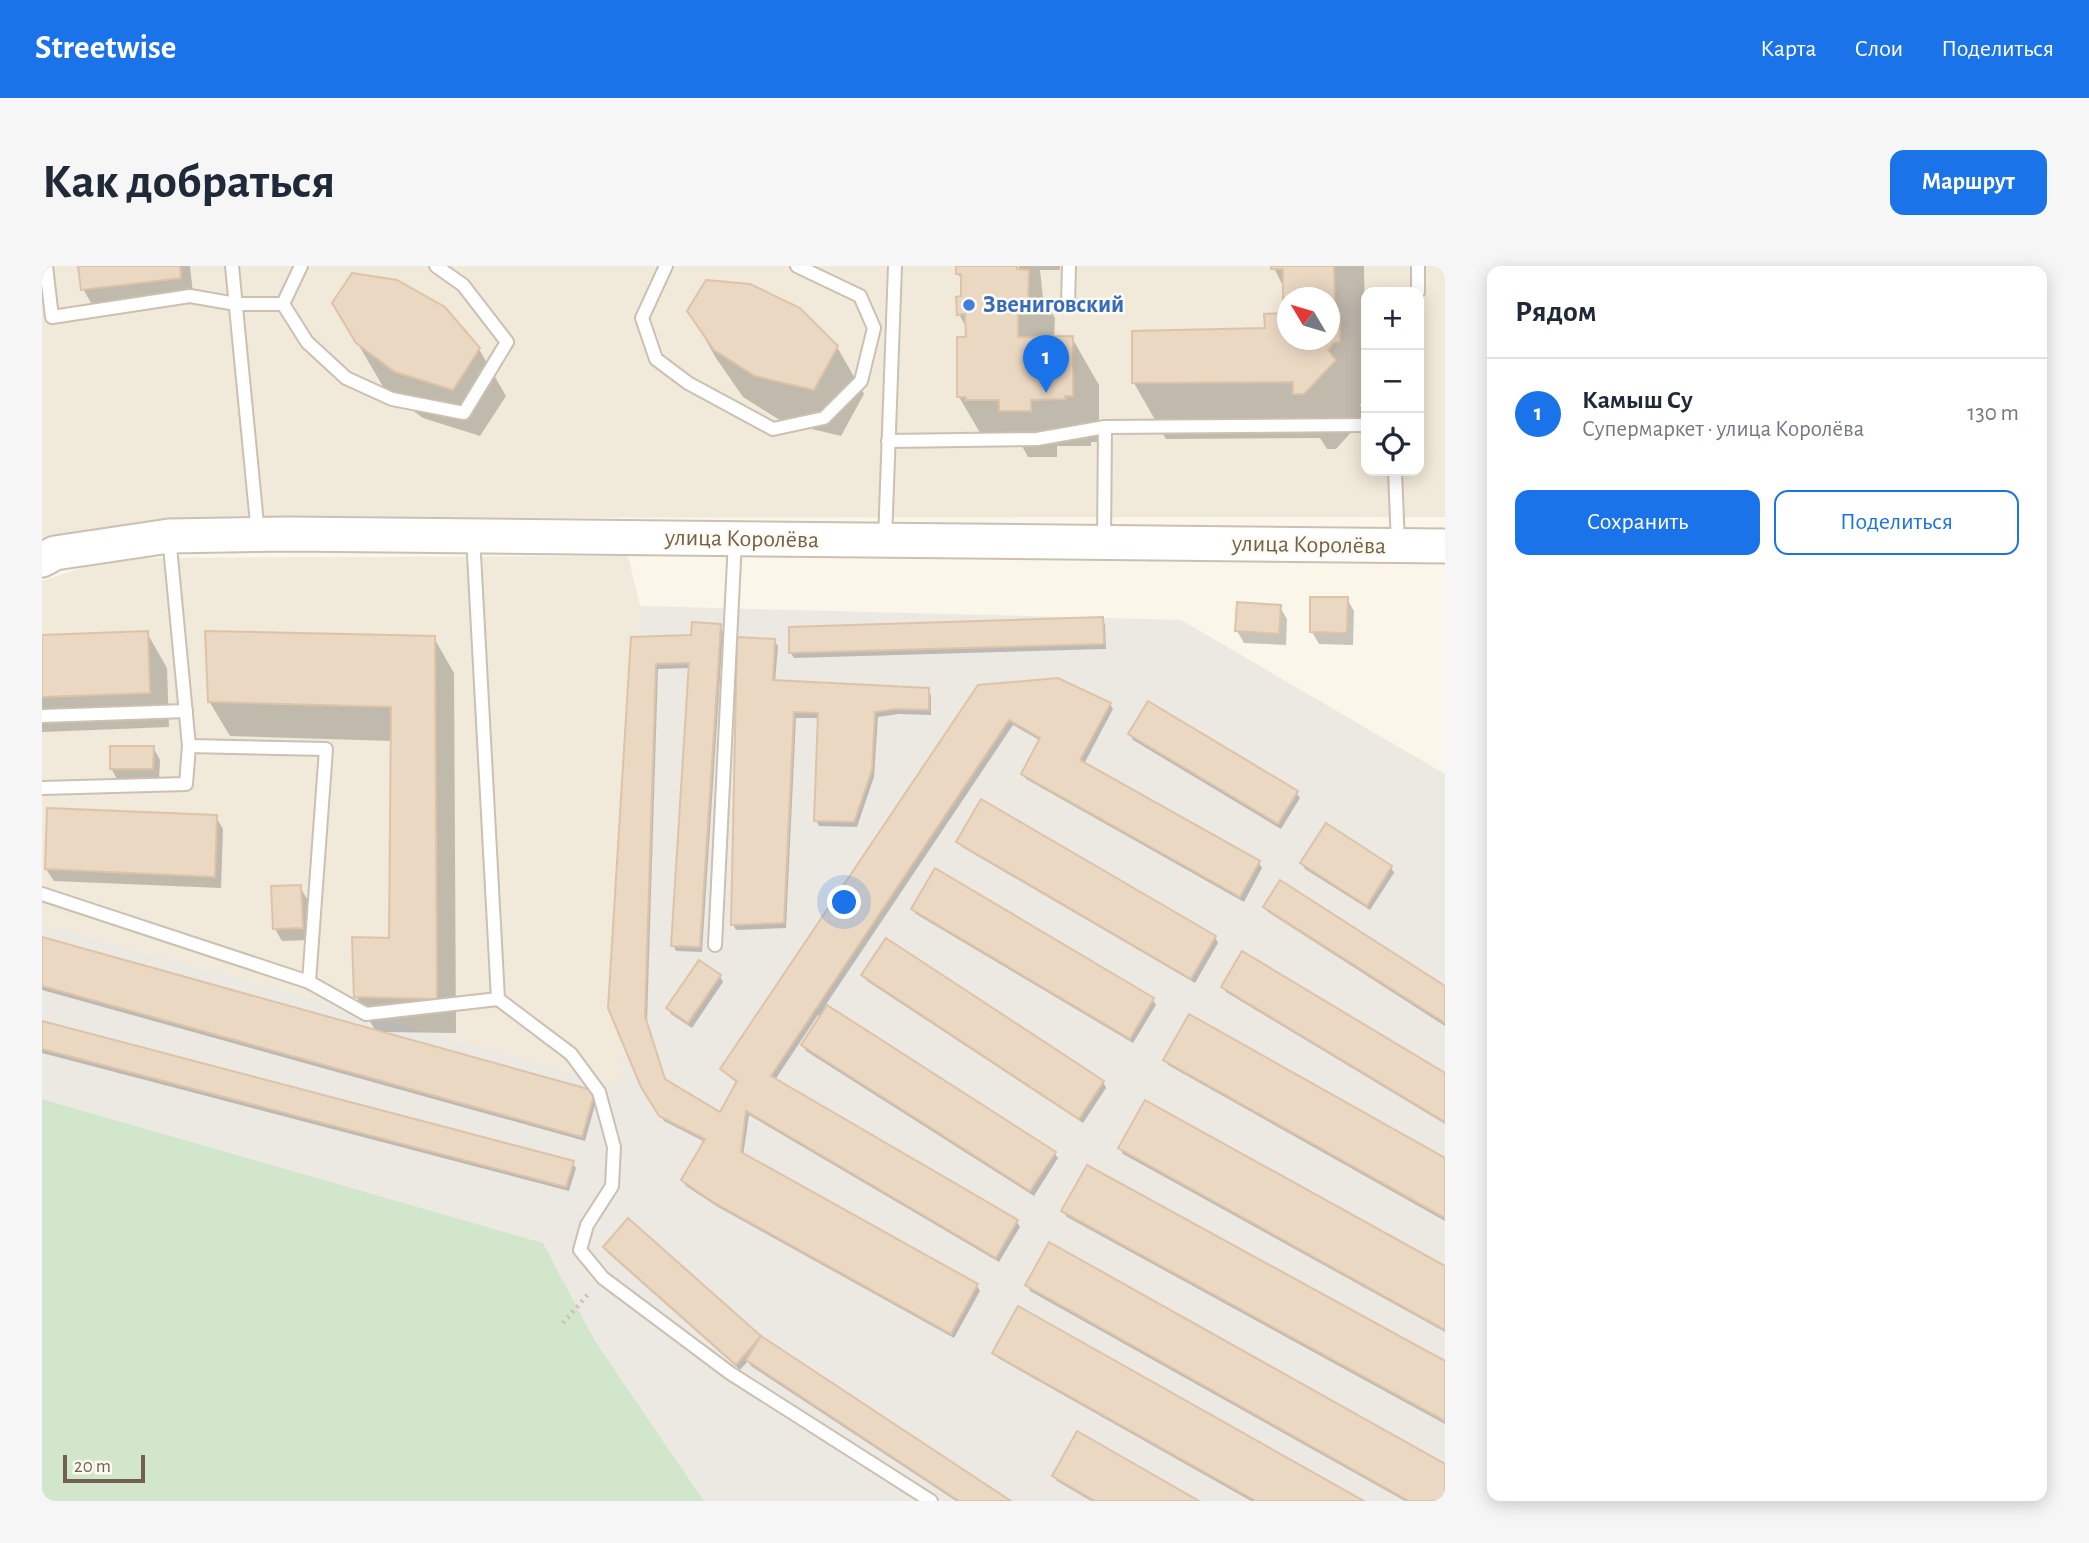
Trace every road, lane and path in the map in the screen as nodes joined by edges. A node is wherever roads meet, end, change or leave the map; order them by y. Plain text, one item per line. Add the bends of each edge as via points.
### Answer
1 (46, 266) edge
2 (232, 266) edge
3 (301, 266) edge
4 (436, 266) edge
5 (666, 266) edge
6 (797, 266) edge
7 (895, 266) edge
8 (1069, 266) edge
9 (1418, 266) edge
10 (1418, 287) edge
11 (236, 304) junction
12 (283, 304) junction
13 (1068, 305) dead end
14 (874, 328) junction
15 (892, 336) junction
16 (1361, 425) edge
17 (1105, 427) junction
18 (888, 441) junction
19 (1395, 476) edge
20 (258, 535) junction
21 (169, 536) junction
22 (473, 536) junction
23 (735, 539) junction
24 (885, 540) junction
25 (1104, 543) junction
26 (1398, 545) junction
27 (1445, 546) edge
28 (42, 560) edge
29 (186, 711) junction
30 (42, 716) edge
31 (189, 746) junction
32 (42, 788) edge
33 (42, 894) edge
34 (715, 945) dead end
35 (309, 982) junction
36 (498, 999) junction
37 (603, 1278) junction
38 (563, 1323) dead end
39 (931, 1501) edge

1 - 11 lane via 52,317 190,296
2 - 11 lane
3 - 12 lane
4 - 12 lane via 463,285 507,342 464,413 393,399 346,378 306,342
5 - 14 lane via 642,318 656,359 688,383 774,429 824,418 861,381
6 - 14 lane via 860,296
7 - 15 lane
8 - 13 lane
9 - 10 lane
11 - 12 lane
11 - 20 lane
14 - 15 lane
15 - 18 lane
16 - 17 lane
17 - 18 lane via 1037,439
17 - 25 lane
18 - 24 lane
19 - 26 lane
20 - 21 street, улица Королёва
20 - 22 street, улица Королёва
21 - 28 street, улица Королёва via 55,553
21 - 29 lane
22 - 23 street, улица Королёва
22 - 36 lane
23 - 24 street, улица Королёва
23 - 34 lane
24 - 25 street, улица Королёва
25 - 26 street, улица Королёва
26 - 27 street, улица Королёва
29 - 30 lane
29 - 31 lane
31 - 32 lane via 186,784
31 - 35 lane via 326,749
33 - 35 lane
35 - 36 lane via 366,1014
36 - 37 lane via 572,1054 599,1092 614,1147 612,1186 587,1225 580,1250
37 - 38 path
37 - 39 lane via 730,1373

